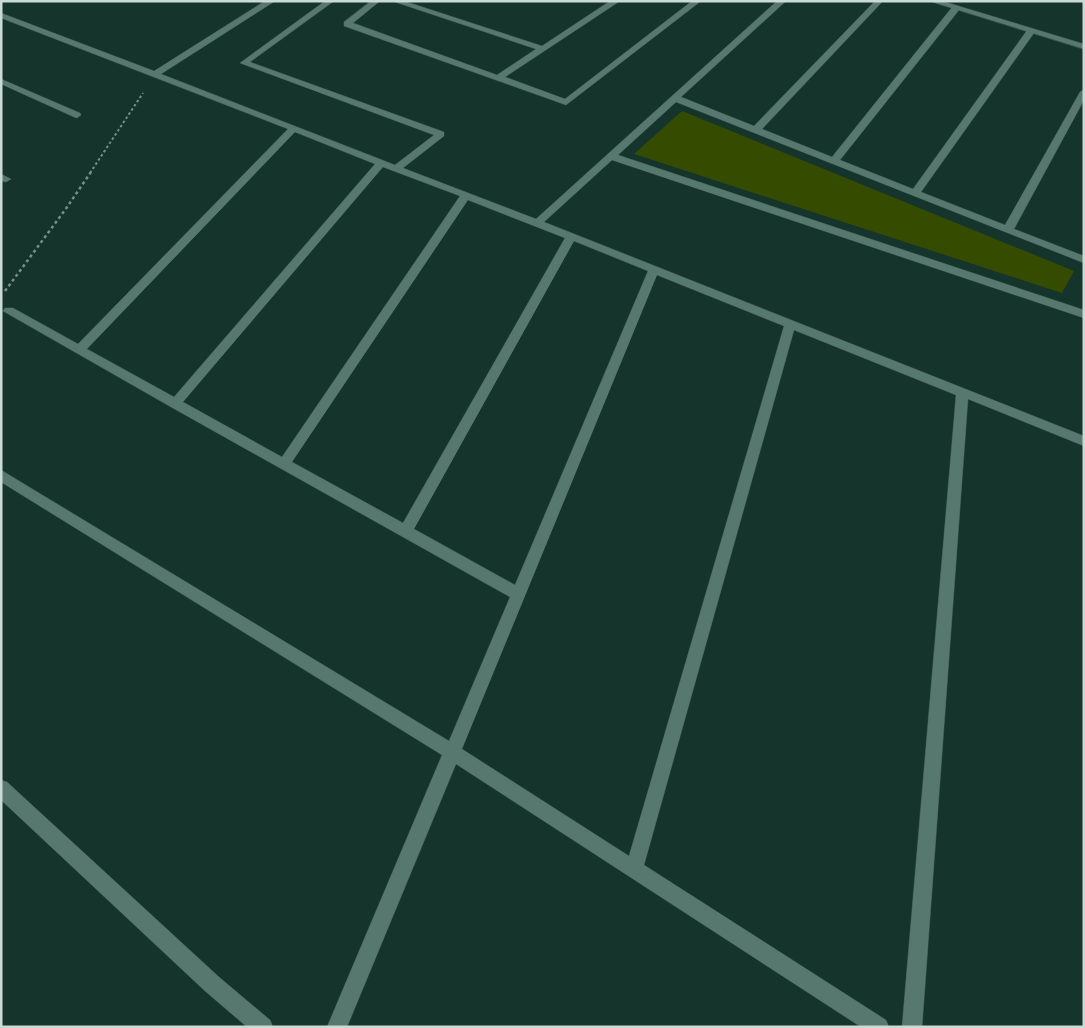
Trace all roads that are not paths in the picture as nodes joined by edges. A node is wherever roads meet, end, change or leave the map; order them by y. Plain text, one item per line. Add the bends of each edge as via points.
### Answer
1 (271, 1) edge
2 (330, 1) edge
3 (376, 1) edge
4 (396, 1) edge
5 (616, 1) edge
6 (697, 1) edge
7 (782, 1) edge
8 (879, 1) edge
9 (933, 1) edge
10 (956, 8) junction
11 (1, 15) edge
12 (1031, 31) junction
13 (1084, 47) edge
14 (543, 48) junction
15 (154, 75) junction
16 (498, 78) junction
17 (1, 81) edge
18 (1084, 92) edge
19 (675, 98) junction
20 (77, 115) dead end
21 (293, 129) junction
22 (756, 130) junction
23 (611, 156) junction
24 (834, 161) junction
25 (381, 163) junction
26 (395, 169) junction
27 (914, 193) junction
28 (465, 196) junction
29 (537, 223) junction
30 (1008, 230) junction
31 (571, 237) junction
32 (1084, 260) edge
33 (654, 270) junction
34 (9, 311) dead end
35 (1084, 314) edge
36 (790, 324) junction
37 (79, 350) junction
38 (962, 392) junction
39 (175, 404) junction
40 (1084, 441) edge
41 (284, 464) junction
42 (1, 475) edge
43 (406, 532) junction
44 (518, 594) junction
45 (452, 752) junction
46 (1, 788) edge
47 (634, 870) junction
48 (263, 1027) edge
49 (337, 1027) edge
50 (879, 1027) edge
51 (912, 1027) edge

1 - 15 street
2 - 26 street via 244,63 441,134
3 - 16 street via 347,24
4 - 14 street
5 - 14 street
6 - 16 street via 566,102
7 - 19 street
8 - 22 street
9 - 10 street
10 - 12 street
10 - 24 street
11 - 15 street
12 - 13 street
12 - 27 street
14 - 16 street
15 - 21 street
17 - 20 street
18 - 30 street
19 - 22 street
19 - 23 street
21 - 25 street
21 - 37 street
22 - 24 street
23 - 29 street
23 - 35 street
24 - 27 street
25 - 26 street
25 - 39 street
26 - 28 street
27 - 30 street
28 - 29 street
28 - 41 street
29 - 31 street
30 - 32 street
31 - 33 street
31 - 43 street
33 - 36 street
33 - 44 street
34 - 37 street
36 - 38 street
36 - 47 street
37 - 39 street
38 - 40 street
38 - 51 street
39 - 41 street
41 - 43 street
42 - 45 street
43 - 44 street
44 - 45 street
45 - 47 street
45 - 49 street
46 - 48 street via 212,984
47 - 50 street

